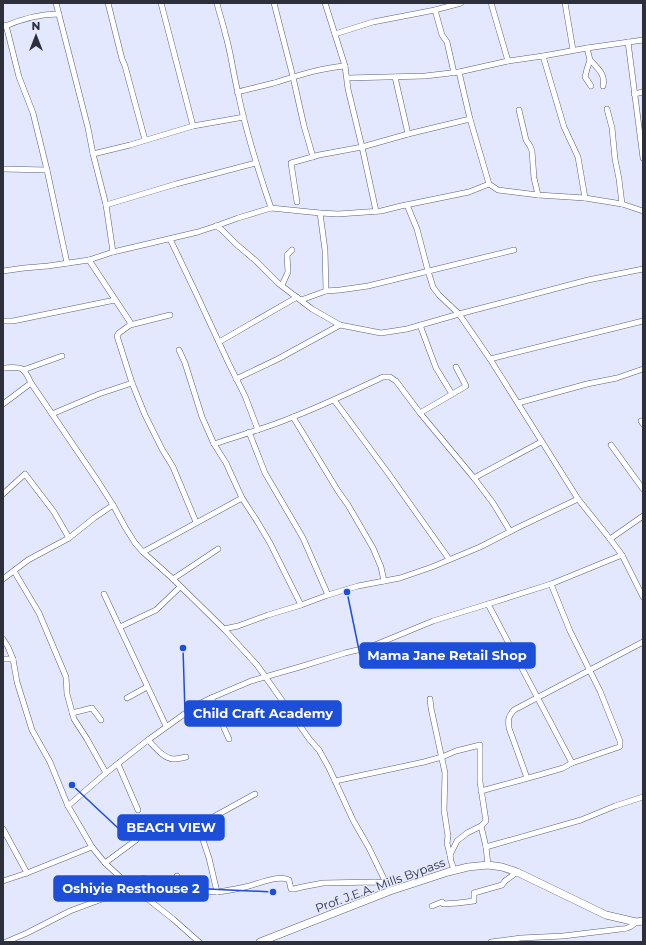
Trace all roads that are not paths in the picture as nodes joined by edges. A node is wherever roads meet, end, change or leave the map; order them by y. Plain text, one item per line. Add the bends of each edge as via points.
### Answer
1 (56, 3) edge
2 (108, 3) edge
3 (161, 3) edge
4 (217, 3) edge
5 (274, 3) edge
6 (325, 3) edge
7 (460, 3) edge
8 (491, 3) edge
9 (566, 3) edge
10 (436, 7) edge
11 (59, 14) junction
12 (5, 26) edge
13 (335, 34) junction
14 (643, 40) edge
15 (628, 42) junction
16 (587, 48) junction
17 (573, 50) junction
18 (542, 56) junction
19 (590, 60) junction
20 (508, 61) junction
21 (345, 66) junction
22 (457, 73) junction
23 (293, 77) junction
24 (395, 77) junction
25 (347, 78) junction
26 (591, 86) dead end
27 (603, 86) dead end
28 (237, 92) junction
29 (643, 92) edge
30 (634, 94) junction
31 (607, 109) dead end
32 (519, 110) dead end
33 (244, 117) junction
34 (470, 119) junction
35 (192, 126) junction
36 (408, 134) junction
37 (145, 140) junction
38 (362, 147) junction
39 (93, 154) junction
40 (313, 157) junction
41 (643, 158) edge
42 (256, 163) junction
43 (3, 169) edge
44 (47, 170) junction
45 (489, 184) junction
46 (538, 195) junction
47 (585, 198) junction
48 (297, 202) dead end
49 (407, 204) junction
50 (622, 204) junction
51 (106, 205) junction
52 (271, 208) junction
53 (376, 211) junction
54 (643, 211) edge
55 (320, 213) junction
56 (216, 226) junction
57 (170, 239) junction
58 (292, 250) dead end
59 (514, 250) dead end
60 (113, 252) junction
61 (88, 260) junction
62 (67, 263) junction
63 (643, 269) edge
64 (3, 271) edge
65 (428, 271) junction
66 (282, 285) junction
67 (326, 291) junction
68 (299, 299) junction
69 (115, 300) junction
70 (459, 314) junction
71 (170, 315) dead end
72 (643, 321) edge
73 (3, 322) edge
74 (130, 325) junction
75 (340, 325) junction
76 (420, 325) junction
77 (219, 342) junction
78 (179, 350) dead end
79 (62, 356) dead end
80 (490, 359) junction
81 (456, 367) dead end
82 (3, 368) edge
83 (643, 368) edge
84 (24, 370) junction
85 (236, 379) junction
86 (31, 383) junction
87 (132, 383) junction
88 (452, 394) junction
89 (334, 400) junction
90 (518, 403) junction
91 (3, 404) edge
92 (420, 413) junction
93 (52, 414) junction
94 (293, 417) junction
95 (258, 430) junction
96 (249, 432) junction
97 (542, 442) junction
98 (214, 444) junction
99 (610, 445) dead end
100 (474, 478) junction
101 (643, 489) edge
102 (3, 494) edge
103 (242, 498) junction
104 (578, 500) junction
105 (113, 505) junction
106 (643, 516) edge
107 (196, 522) junction
108 (510, 532) junction
109 (69, 538) junction
110 (610, 539) junction
111 (218, 549) dead end
112 (143, 552) junction
113 (622, 556) junction
114 (449, 559) junction
115 (14, 571) junction
116 (3, 579) edge
117 (173, 579) junction
118 (384, 581) junction
119 (551, 584) junction
120 (180, 587) junction
121 (104, 594) dead end
122 (328, 595) junction
123 (643, 597) edge
124 (488, 604) junction
125 (301, 605) junction
126 (120, 627) junction
127 (224, 629) junction
128 (3, 639) edge
129 (643, 642) edge
130 (3, 659) edge
131 (13, 659) junction
132 (589, 670) junction
133 (265, 677) junction
134 (148, 687) junction
135 (538, 697) junction
136 (127, 698) dead end
137 (211, 698) junction
138 (430, 700) dead end
139 (72, 713) junction
140 (101, 720) dead end
141 (166, 726) junction
142 (229, 739) dead end
143 (148, 740) junction
144 (186, 757) dead end
145 (442, 757) junction
146 (572, 763) junction
147 (118, 764) junction
148 (106, 773) junction
149 (526, 778) junction
150 (335, 781) junction
151 (481, 791) junction
152 (255, 794) dead end
153 (643, 797) edge
154 (68, 806) junction
155 (138, 810) dead end
156 (481, 826) junction
157 (3, 829) edge
158 (136, 840) dead end
159 (92, 847) junction
160 (486, 847) junction
161 (450, 855) junction
162 (105, 863) junction
163 (488, 865) junction
164 (454, 870) junction
165 (517, 872) junction
166 (27, 873) junction
167 (177, 876) dead end
168 (3, 881) edge
169 (386, 883) junction
170 (130, 885) junction
171 (390, 890) junction
172 (217, 892) junction
173 (162, 897) dead end
174 (432, 906) dead end
175 (640, 922) edge
176 (6, 942) edge
177 (199, 942) edge
178 (260, 942) edge
179 (491, 942) edge

1 - 11 street
2 - 37 street
3 - 35 street
4 - 28 street via 230,51
5 - 23 street
6 - 13 street
7 - 10 street
8 - 20 street
9 - 17 street
10 - 13 street
10 - 22 street via 442,35 447,42
11 - 12 street via 31,17
11 - 39 street
12 - 44 street via 19,77 33,113
13 - 21 street
14 - 15 street
15 - 16 street
15 - 30 street
16 - 17 street
16 - 19 street
17 - 18 street
18 - 20 street
18 - 47 street via 564,127 578,157
19 - 26 street via 585,77
19 - 27 street via 602,74
20 - 22 street
21 - 23 street
21 - 25 street
22 - 24 street
22 - 34 street
23 - 28 street
23 - 40 street
24 - 25 street
24 - 36 street
25 - 38 street
28 - 33 street
29 - 30 street
30 - 41 street
31 - 50 street
32 - 46 street via 526,140 532,151
33 - 35 street
33 - 42 street
34 - 36 street
34 - 45 street
35 - 37 street
36 - 38 street
37 - 39 street
38 - 40 street
38 - 53 street
39 - 51 street
40 - 48 street via 291,163
42 - 51 street
42 - 52 street
43 - 44 street
44 - 62 street
45 - 46 street via 498,190
45 - 49 street via 469,192
46 - 47 street
47 - 50 street
49 - 53 street
49 - 65 street via 417,229
50 - 54 street
51 - 60 street
52 - 55 street
52 - 56 street
53 - 55 street
55 - 67 street via 325,250
56 - 57 street
56 - 66 street
57 - 60 street
57 - 77 street
58 - 66 street via 286,255 288,272
59 - 65 street
60 - 61 street
61 - 62 street
61 - 69 street
62 - 64 street
63 - 70 street via 588,280
65 - 67 street via 368,286
65 - 70 street via 433,287
66 - 68 street
67 - 68 street
68 - 75 street
68 - 77 street
69 - 73 street
69 - 74 street
70 - 76 street
70 - 80 street
71 - 74 street
72 - 80 street
74 - 87 street via 117,336
75 - 76 street via 381,333
75 - 85 street
76 - 88 street via 436,368
77 - 85 street
78 - 98 street
79 - 84 street
80 - 90 street
81 - 88 street via 466,386
82 - 84 street
83 - 90 street via 617,378
84 - 86 street
85 - 95 street
86 - 91 street
86 - 93 street
87 - 93 street
87 - 107 street via 145,415 173,467
88 - 92 street
89 - 92 street via 383,377 390,377 396,381
89 - 94 street
89 - 114 street
90 - 97 street
92 - 100 street
93 - 105 street
94 - 95 street
94 - 118 street via 373,548
95 - 96 street
96 - 98 street
96 - 122 street via 265,473 303,538
97 - 100 street
97 - 104 street
98 - 103 street
99 - 101 street
100 - 108 street
102 - 109 street via 25,474 54,512
103 - 107 street
103 - 125 street via 270,543
104 - 108 street
104 - 110 street
105 - 109 street
105 - 112 street
106 - 110 street
107 - 112 street
108 - 114 street
109 - 115 street via 28,560
110 - 113 street
111 - 117 street
112 - 117 street
113 - 119 street
113 - 123 street
114 - 118 street via 400,578
115 - 116 street
115 - 139 street via 39,613 66,677
117 - 120 street
118 - 122 street
119 - 124 street
119 - 132 street
120 - 126 street via 156,610
120 - 127 street
121 - 126 street
122 - 125 street
124 - 133 street via 433,621 370,647
124 - 135 street
125 - 127 street
126 - 134 street
127 - 133 street via 257,664
128 - 131 street
129 - 132 street
130 - 131 street
131 - 154 street via 17,682 32,730 50,762
132 - 135 street
132 - 146 street via 600,691 620,746
133 - 137 street
133 - 150 street via 319,750
134 - 136 street
134 - 141 street
135 - 146 street
135 - 149 street via 514,710 508,722
137 - 141 street
137 - 142 street
138 - 145 street
139 - 140 street via 92,708
139 - 148 street
141 - 143 street
143 - 144 street via 169,758
143 - 147 street
145 - 150 street
145 - 151 street via 480,745
145 - 161 street via 445,773 444,810
146 - 149 street via 539,776
147 - 148 street
147 - 155 street
148 - 154 street
149 - 151 street
150 - 169 street
151 - 156 street via 486,821
152 - 172 street via 208,820 204,825 203,840
153 - 160 street via 580,820
154 - 159 street
156 - 160 street
156 - 161 street via 457,841
157 - 166 street
158 - 162 street
159 - 162 street
159 - 166 street
160 - 163 street
161 - 164 street
162 - 170 street
163 - 164 street, Prof. J.E.A. Mills Bypass
163 - 165 street, Prof. J.E.A. Mills Bypass
164 - 171 street, Prof. J.E.A. Mills Bypass
165 - 174 street via 502,885 474,893 474,901 443,904 442,902
165 - 175 street, Prof. J.E.A. Mills Bypass via 606,915
166 - 168 street
167 - 172 street via 186,893
169 - 171 street
169 - 172 street via 323,883 291,889 288,880 283,878
170 - 173 street via 145,878
170 - 176 street via 113,895 70,910
170 - 177 street
171 - 178 street, Prof. J.E.A. Mills Bypass
175 - 179 street via 628,928 614,930

